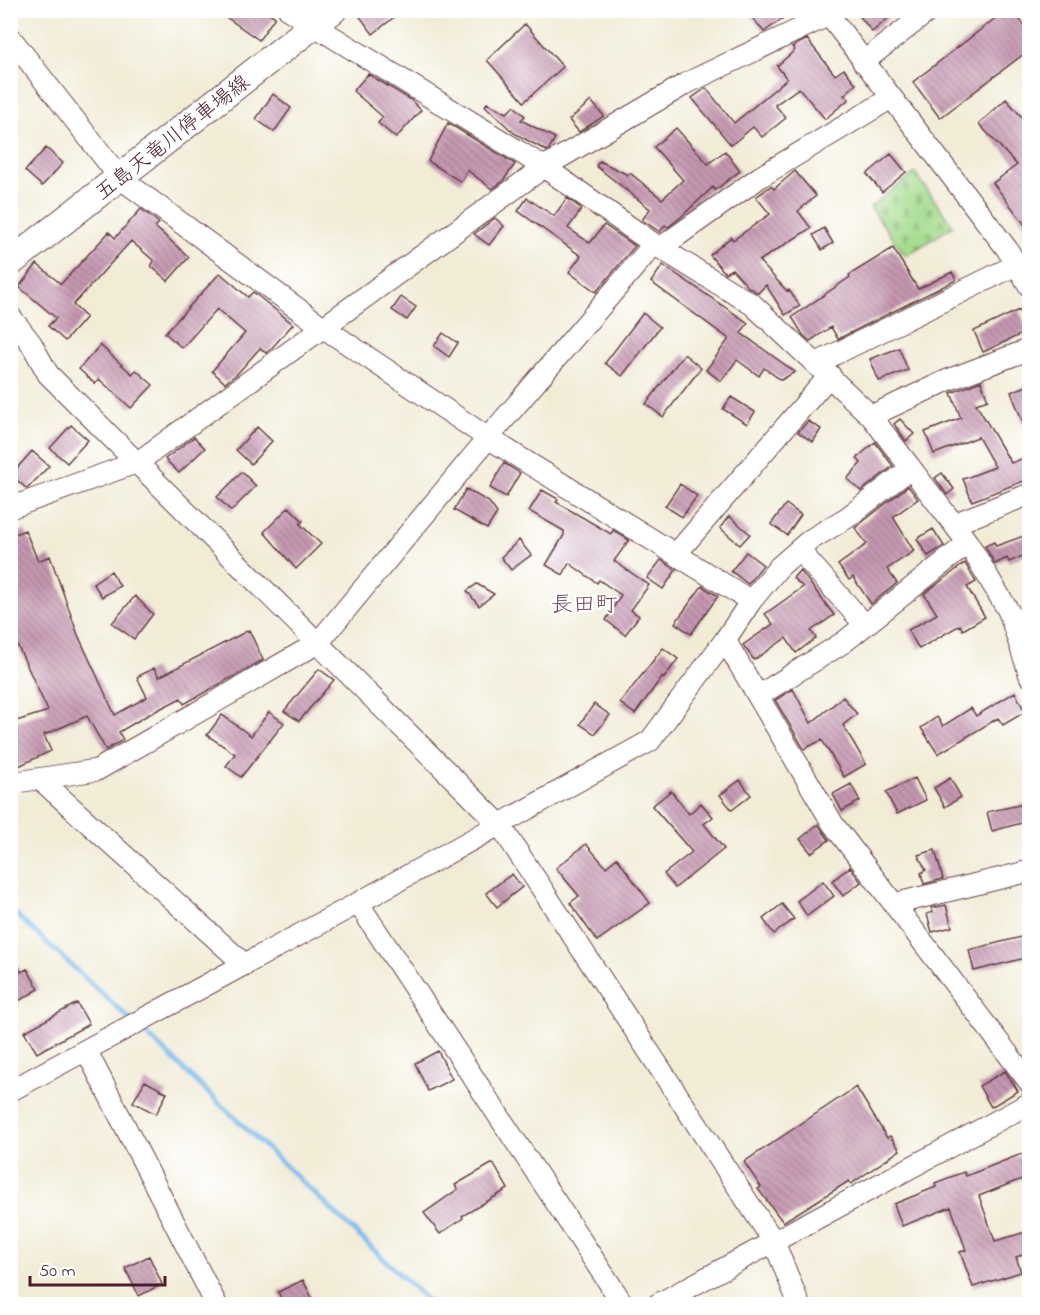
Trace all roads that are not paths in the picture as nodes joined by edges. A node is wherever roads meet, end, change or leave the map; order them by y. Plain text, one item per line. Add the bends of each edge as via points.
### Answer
1 (289, 10) edge
2 (930, 10) edge
3 (827, 13) edge
4 (323, 18) edge
5 (10, 37) edge
6 (863, 62) junction
7 (891, 98) junction
8 (544, 167) junction
9 (120, 178) junction
10 (657, 246) junction
11 (10, 263) edge
12 (1016, 265) junction
13 (1029, 287) edge
14 (10, 316) edge
15 (324, 328) junction
16 (1029, 349) edge
17 (823, 369) junction
18 (871, 416) junction
19 (488, 438) junction
20 (138, 462) junction
21 (911, 468) junction
22 (1029, 494) edge
23 (10, 508) edge
24 (954, 524) junction
25 (968, 543) junction
26 (798, 550) junction
27 (676, 554) junction
28 (751, 601) junction
29 (865, 625) junction
30 (726, 640) junction
31 (318, 643) junction
32 (1029, 676) edge
33 (758, 696) junction
34 (40, 779) junction
35 (10, 783) edge
36 (500, 825) junction
37 (1029, 871) edge
38 (358, 903) junction
39 (894, 904) junction
40 (245, 965) junction
41 (86, 1050) junction
42 (1029, 1083) edge
43 (10, 1090) edge
44 (1029, 1103) edge
45 (774, 1242) junction
46 (216, 1305) edge
47 (623, 1305) edge
48 (658, 1305) edge
49 (799, 1305) edge

1 - 4 street
2 - 6 street
3 - 6 street
3 - 8 street via 687,83
4 - 8 street
4 - 9 main road, 五島天竜川停車場線
5 - 9 street
6 - 7 street
7 - 10 street via 760,177
7 - 12 street
8 - 10 street
8 - 15 street
9 - 11 main road, 五島天竜川停車場線
9 - 15 street
10 - 17 street via 753,305
10 - 19 street
12 - 13 street
12 - 17 street
14 - 20 street via 48,374
15 - 19 street
15 - 20 street
16 - 18 street via 948,380
17 - 18 street
17 - 27 street
18 - 21 street
19 - 27 street
19 - 31 street
20 - 23 street
20 - 31 street
21 - 24 street
21 - 26 street
22 - 24 street
24 - 25 street
25 - 29 street
25 - 32 street via 1009,612
26 - 28 street
26 - 29 street
27 - 28 street
28 - 30 street
29 - 33 street
30 - 33 street
30 - 36 street via 650,741
31 - 34 street via 97,770
31 - 36 street
33 - 39 street via 833,824
34 - 35 street
34 - 40 street
36 - 38 street
36 - 45 street
37 - 39 street
38 - 40 street
38 - 47 street
39 - 42 street
40 - 41 street
41 - 43 street
41 - 46 street
44 - 45 street
45 - 48 street
45 - 49 street

